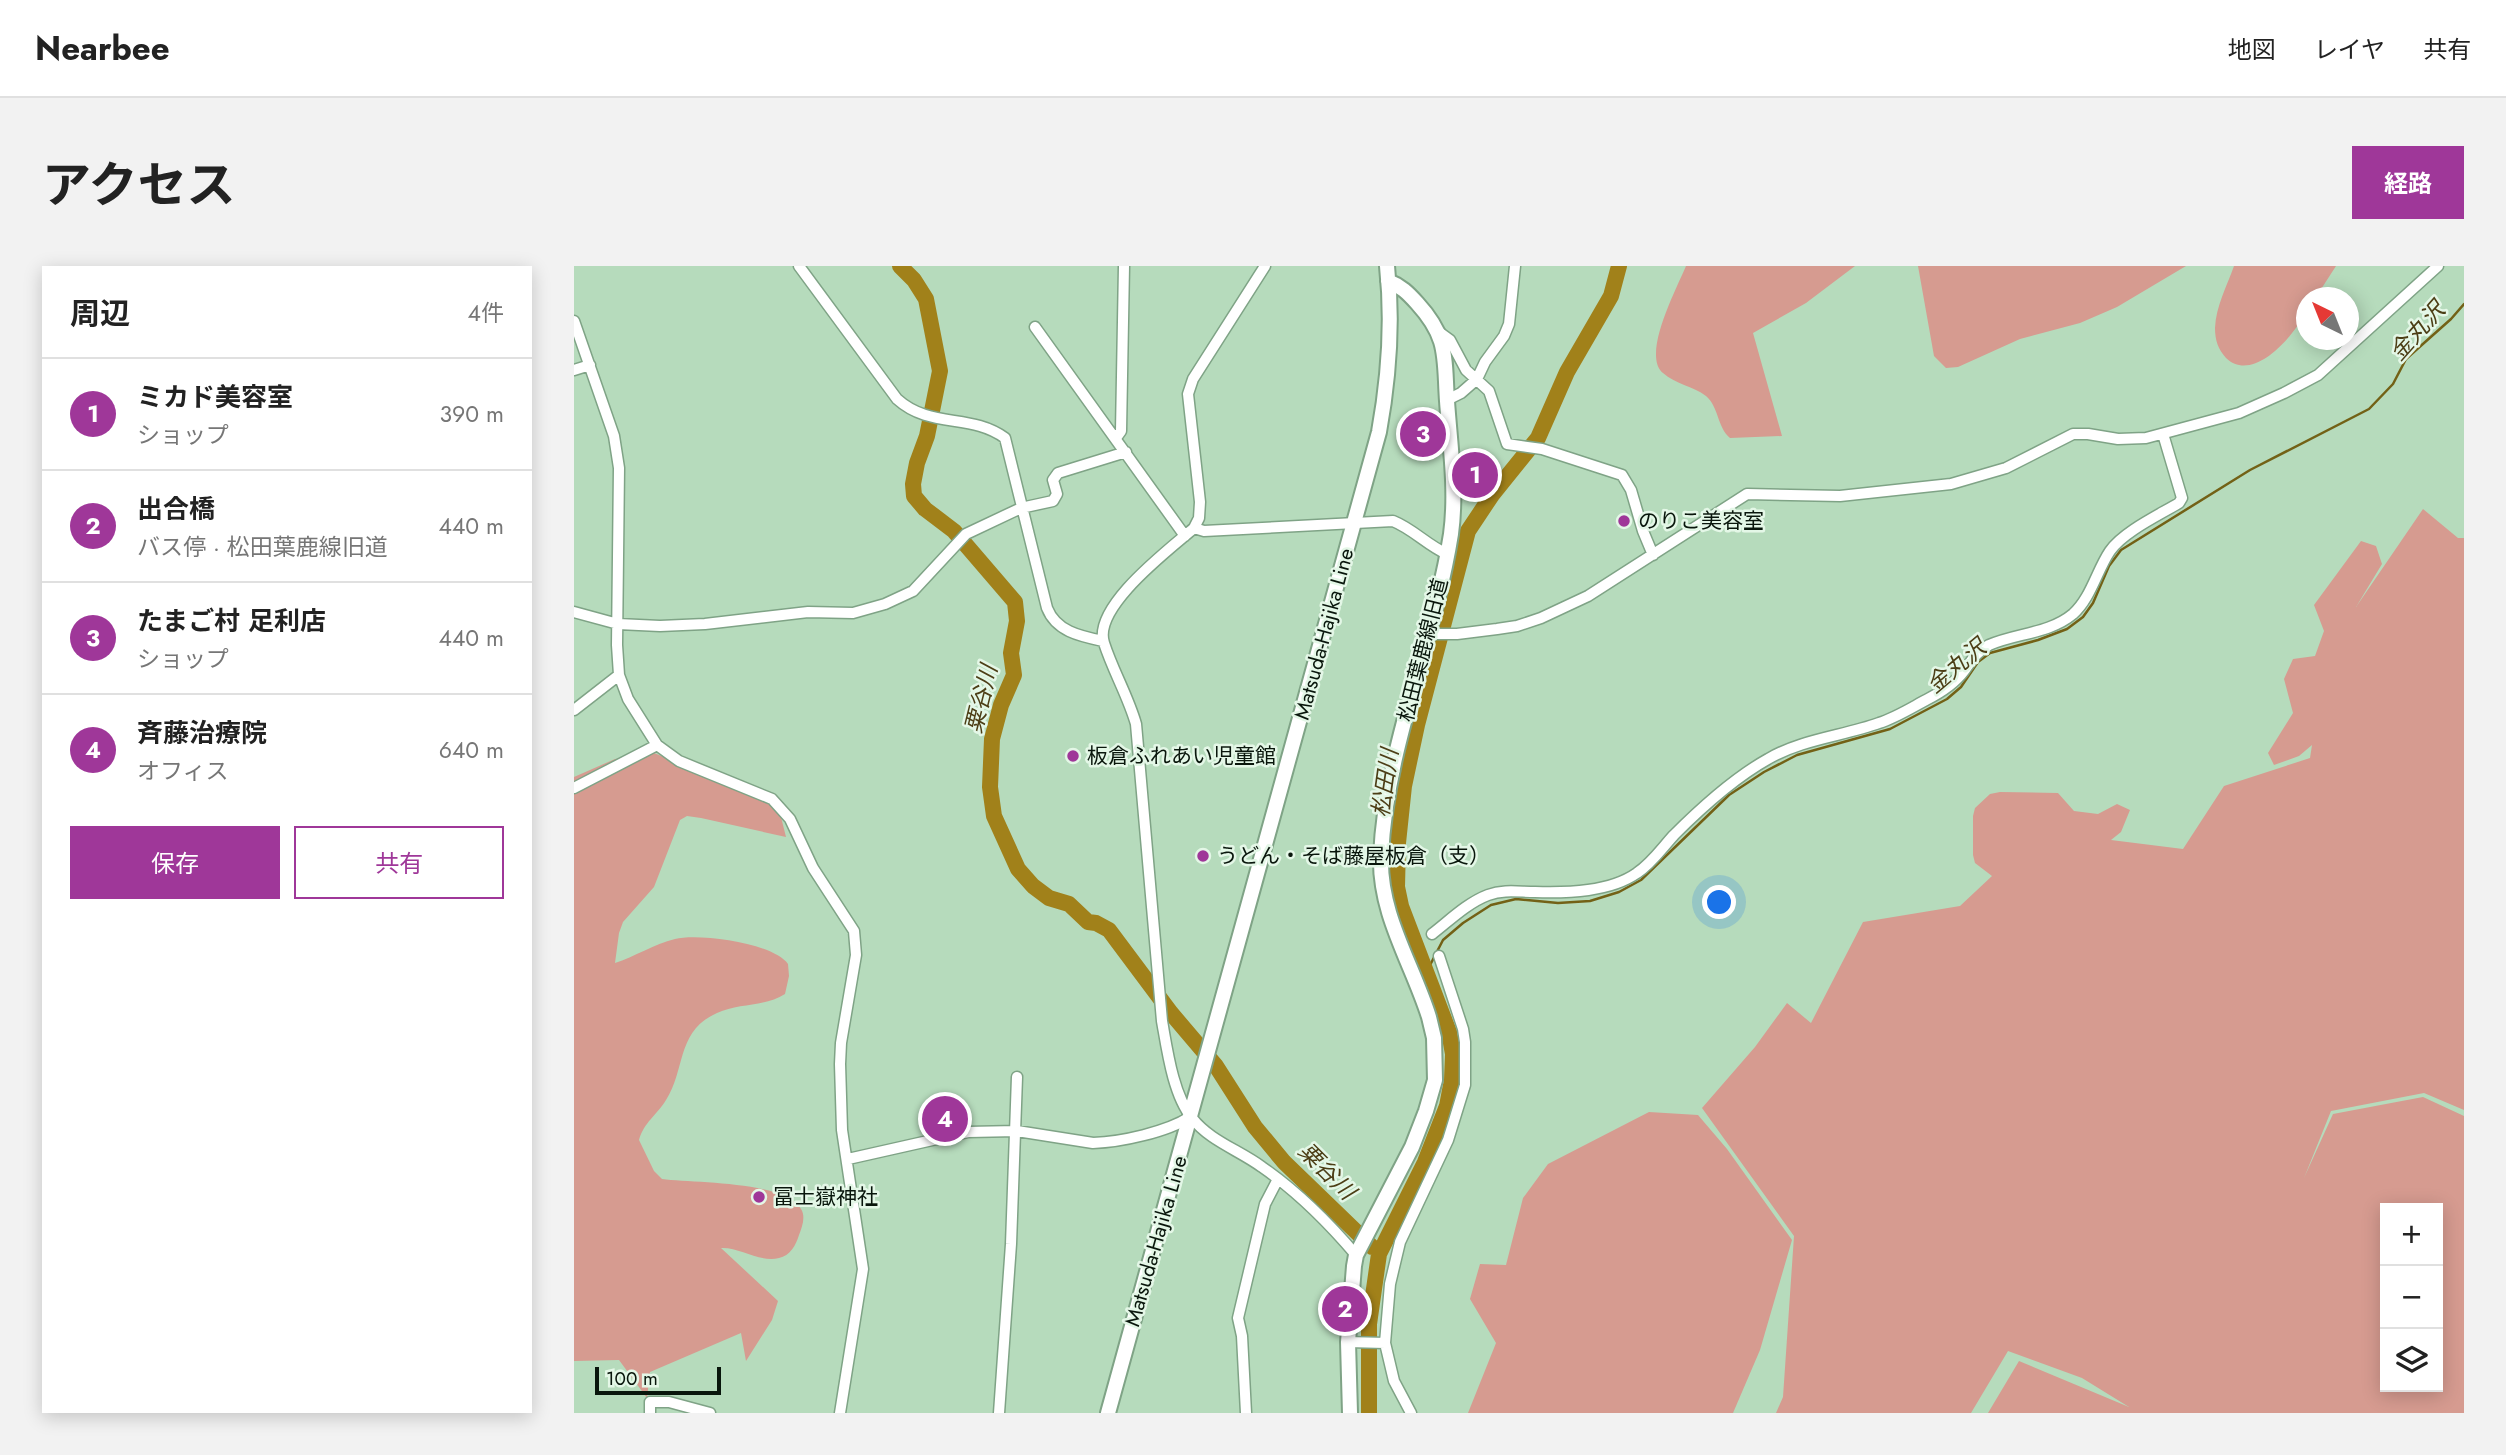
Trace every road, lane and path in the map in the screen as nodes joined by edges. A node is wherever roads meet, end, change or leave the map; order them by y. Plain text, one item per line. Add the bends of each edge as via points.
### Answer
1 (799, 266) edge
2 (1124, 266) edge
3 (1265, 266) edge
4 (1387, 266) edge
5 (1515, 266) edge
6 (2438, 266) edge
7 (1388, 281) junction
8 (574, 321) edge
9 (1035, 327) dead end
10 (1439, 332) junction
11 (590, 365) junction
12 (574, 370) edge
13 (1477, 379) junction
14 (1447, 400) junction
15 (2163, 434) junction
16 (1116, 438) junction
17 (1126, 452) junction
18 (1021, 508) junction
19 (1354, 523) junction
20 (1194, 528) junction
21 (1185, 536) junction
22 (1447, 554) junction
23 (1653, 555) junction
24 (574, 612) edge
25 (618, 624) junction
26 (1427, 634) junction
27 (1103, 641) junction
28 (619, 675) junction
29 (574, 710) edge
30 (657, 745) junction
31 (574, 788) edge
32 (1432, 934) dead end
33 (1439, 956) dead end
34 (1017, 1077) dead end
35 (1191, 1117) junction
36 (1017, 1131) junction
37 (848, 1159) junction
38 (1278, 1179) junction
39 (1358, 1252) junction
40 (1351, 1342) junction
41 (1382, 1343) junction
42 (650, 1413) edge
43 (710, 1413) edge
44 (840, 1413) edge
45 (999, 1413) edge
46 (1108, 1413) edge
47 (1246, 1413) edge
48 (1350, 1413) edge
49 (1411, 1413) edge

1 - 18 street via 905,406 914,412 989,428 1005,438
2 - 16 street via 1121,432
3 - 20 street via 1188,394 1200,502
4 - 7 street, Matsuda-Hajika Line
5 - 13 street via 1509,324
6 - 15 street via 2307,382 2244,411
7 - 10 street, 松田葉鹿線旧道 via 1408,293
7 - 19 street, Matsuda-Hajika Line via 1391,324 1384,401
8 - 11 street
9 - 16 street
10 - 13 street via 1450,340 1462,365
10 - 14 street, 松田葉鹿線旧道
11 - 12 street
11 - 25 street via 614,436 619,468
13 - 14 street
13 - 23 street via 1492,397 1507,444 1542,449 1622,475
14 - 22 street, 松田葉鹿線旧道 via 1454,484
15 - 23 street via 2118,439 2073,434 2006,468 1951,484 1840,496 1747,494
15 - 32 street via 2182,498 2118,541 2074,613 1977,652 1948,686 1881,723 1771,757 1723,791 1651,861 1624,880 1592,889 1489,895
16 - 17 street
17 - 18 street via 1058,473 1053,480 1056,498
17 - 21 street
18 - 25 street via 966,534 913,590 885,604 853,613 808,612 705,624
18 - 27 street via 1052,620 1061,628
19 - 20 street
19 - 22 street via 1393,521
19 - 35 street, Matsuda-Hajika Line
20 - 21 street
21 - 27 street via 1116,602
22 - 26 street, 松田葉鹿線旧道
23 - 26 street via 1588,596 1541,618 1497,629
24 - 25 street
25 - 28 street
26 - 39 street, 松田葉鹿線旧道 via 1389,793 1381,869 1390,918 1429,1017 1435,1080 1412,1147
27 - 35 street via 1136,724 1161,1009 1169,1062
28 - 29 street
28 - 30 street
30 - 31 street
30 - 37 street via 679,761 772,799 790,819 813,868 854,931 856,955 840,1063 842,1130
33 - 41 street via 1463,1029 1465,1084 1448,1140 1400,1242
34 - 36 street
35 - 36 street via 1106,1143
35 - 38 street
35 - 46 street, Matsuda-Hajika Line
36 - 37 street via 968,1132
36 - 45 street
37 - 44 street via 863,1269
38 - 39 street
38 - 47 street via 1265,1204 1238,1318
39 - 40 street via 1351,1287
40 - 41 street
40 - 48 street
41 - 49 street
42 - 43 street via 650,1402 669,1402

